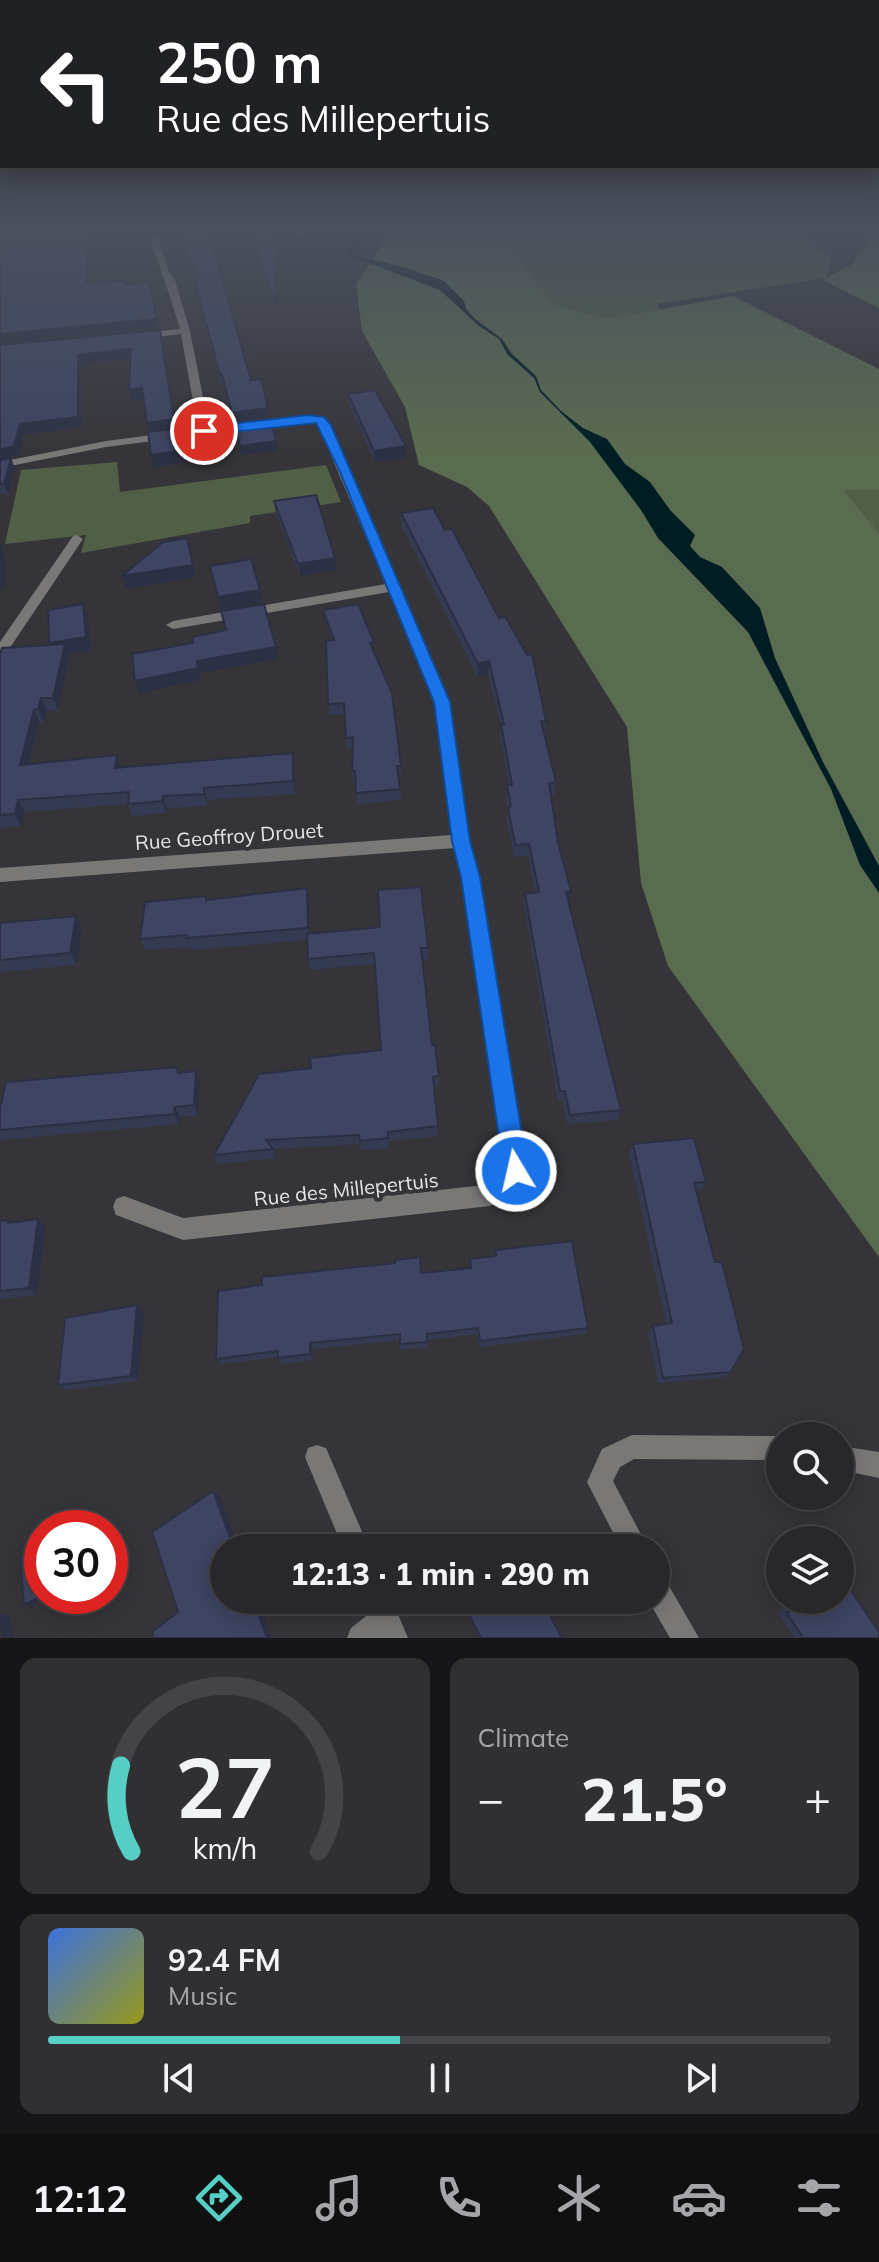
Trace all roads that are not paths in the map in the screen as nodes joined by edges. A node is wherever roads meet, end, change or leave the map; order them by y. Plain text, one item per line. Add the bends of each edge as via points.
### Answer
1 (177, 302) edge
2 (185, 331) junction
3 (124, 338) edge
4 (204, 431) junction
5 (0, 465) edge
6 (77, 539) dead end
7 (394, 587) junction
8 (173, 625) dead end
9 (0, 652) edge
10 (461, 841) junction
11 (0, 875) edge
12 (124, 1207) dead end
13 (766, 1448) edge
14 (317, 1457) dead end
15 (854, 1461) edge
16 (879, 1465) edge
17 (350, 1534) edge
18 (628, 1534) edge
19 (670, 1612) edge
20 (386, 1619) edge
21 (361, 1638) edge
22 (685, 1638) edge

1 - 2 street
2 - 3 street
2 - 4 street
4 - 5 street, Rue des Millepertuis
4 - 7 street, Rue des Millepertuis via 320,420
6 - 9 street
7 - 8 street
7 - 10 street, Rue des Millepertuis via 442,702
10 - 11 street, Rue Geoffroy Drouet
10 - 12 street, Rue des Millepertuis via 516,1171 490,1195 183,1229
13 - 18 street via 632,1447 611,1458 600,1482
14 - 17 street
15 - 16 street
19 - 22 street
20 - 21 street

